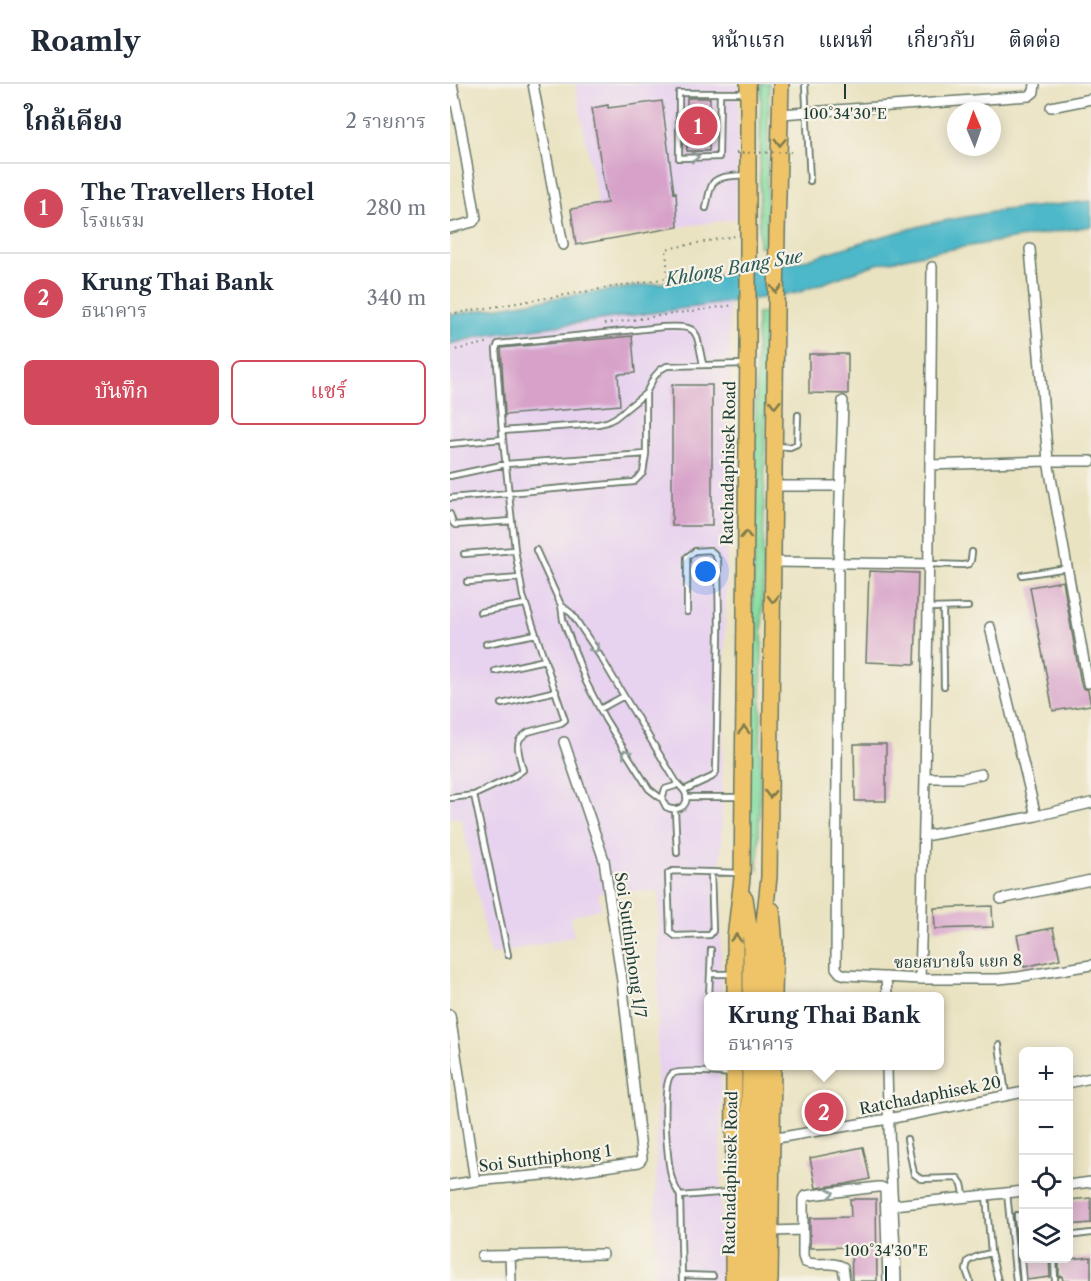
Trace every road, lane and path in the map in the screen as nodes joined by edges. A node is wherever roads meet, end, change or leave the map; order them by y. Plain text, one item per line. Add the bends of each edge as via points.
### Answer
1 (452, 84) edge
2 (532, 84) edge
3 (781, 84) edge
4 (805, 84) edge
5 (1035, 84) edge
6 (748, 88) edge
7 (720, 93) junction
8 (1091, 99) edge
9 (1051, 107) dead end
10 (807, 113) junction
11 (781, 114) junction
12 (791, 152) dead end
13 (736, 153) dead end
14 (747, 175) junction
15 (810, 181) dead end
16 (706, 207) dead end
17 (450, 228) edge
18 (741, 235) junction
19 (563, 245) dead end
20 (1030, 249) dead end
21 (932, 267) dead end
22 (450, 314) edge
23 (703, 364) junction
24 (747, 364) junction
25 (646, 393) junction
26 (843, 401) dead end
27 (798, 415) dead end
28 (502, 431) junction
29 (503, 439) junction
30 (450, 444) edge
31 (775, 446) junction
32 (646, 454) junction
33 (1048, 461) junction
34 (1091, 461) edge
35 (506, 464) junction
36 (930, 465) junction
37 (450, 476) edge
38 (774, 486) junction
39 (841, 486) junction
40 (509, 494) junction
41 (450, 498) edge
42 (450, 514) edge
43 (512, 522) junction
44 (514, 550) junction
45 (536, 550) dead end
46 (972, 552) dead end
47 (464, 554) dead end
48 (773, 562) junction
49 (838, 562) junction
50 (929, 564) junction
51 (1067, 568) junction
52 (1022, 575) dead end
53 (520, 578) junction
54 (467, 582) dead end
55 (525, 604) junction
56 (561, 605) junction
57 (968, 607) dead end
58 (928, 608) junction
59 (943, 608) junction
60 (480, 612) dead end
61 (687, 612) dead end
62 (990, 627) dead end
63 (536, 634) junction
64 (486, 644) dead end
65 (545, 660) junction
66 (495, 671) dead end
67 (1088, 683) dead end
68 (944, 686) dead end
69 (556, 691) junction
70 (624, 696) junction
71 (502, 704) dead end
72 (600, 709) junction
73 (564, 742) dead end
74 (981, 774) dead end
75 (926, 778) junction
76 (676, 783) junction
77 (684, 790) junction
78 (474, 795) junction
79 (687, 797) junction
80 (743, 797) junction
81 (450, 798) edge
82 (662, 799) junction
83 (1091, 803) edge
84 (675, 810) junction
85 (1036, 816) junction
86 (924, 836) junction
87 (676, 853) dead end
88 (711, 872) junction
89 (742, 875) junction
90 (769, 877) junction
91 (1091, 880) edge
92 (1001, 899) dead end
93 (711, 950) dead end
94 (508, 955) dead end
95 (1091, 965) edge
96 (710, 974) junction
97 (735, 974) junction
98 (886, 977) junction
99 (920, 980) junction
100 (709, 992) edge
101 (735, 992) edge
102 (751, 992) edge
103 (761, 992) edge
104 (774, 992) edge
105 (887, 992) edge
106 (450, 1015) edge
107 (999, 1045) dead end
108 (734, 1070) edge
109 (750, 1070) edge
110 (760, 1070) edge
111 (773, 1070) edge
112 (887, 1070) edge
113 (1091, 1078) edge
114 (1073, 1082) edge
115 (1019, 1093) edge
116 (1006, 1095) junction
117 (888, 1119) junction
118 (771, 1139) junction
119 (907, 1139) dead end
120 (642, 1158) joint
121 (475, 1181) junction
122 (1091, 1182) edge
123 (1073, 1184) edge
124 (450, 1185) edge
125 (733, 1192) junction
126 (1019, 1192) edge
127 (1007, 1193) junction
128 (986, 1195) junction
129 (680, 1196) junction
130 (965, 1198) junction
131 (894, 1205) junction
132 (1017, 1215) dead end
133 (803, 1230) junction
134 (771, 1231) junction
135 (1091, 1233) edge
136 (1073, 1235) edge
137 (991, 1253) junction
138 (603, 1254) dead end
139 (510, 1255) junction
140 (483, 1256) dead end
141 (1054, 1263) edge
142 (682, 1275) junction
143 (713, 1276) dead end
144 (512, 1281) edge
145 (682, 1281) edge
146 (733, 1281) edge
147 (746, 1281) edge
148 (758, 1281) edge
149 (770, 1281) edge
150 (845, 1281) edge
151 (888, 1281) edge
152 (896, 1281) edge
153 (970, 1281) edge
154 (998, 1281) edge
155 (1016, 1281) edge
156 (1023, 1281) edge
157 (1055, 1281) edge

1 - 17 street via 476,219
2 - 19 street
3 - 11 main road
4 - 10 lane
5 - 10 street via 1029,96
6 - 7 lane
6 - 14 main road, Ratchadaphisek Road
7 -> 7 lane via 679,93 679,158 719,157
8 - 9 street
10 - 11 street
10 - 15 lane
11 -> 31 main road
12 - 13 path, bridge
14 - 16 lane via 717,180
14 - 18 main road, Ratchadaphisek Road
18 - 22 path via 666,249 668,278
18 - 24 main road, Ratchadaphisek Road
20 - 33 street
21 - 36 street
23 - 24 lane
23 - 25 lane via 667,366 654,377
23 - 28 lane via 696,333 685,327 498,344
80 -> 24 main road, Ratchadaphisek Road
25 - 28 lane via 615,418 598,424
25 - 32 lane
26 - 39 street
27 - 31 lane via 797,444
28 - 29 lane
29 - 30 lane
29 - 35 lane
31 - 38 main road
32 - 35 lane
32 - 40 lane via 643,473 634,482
33 - 34 street
33 - 36 street
33 - 51 street
35 - 37 lane
35 - 40 lane
36 - 50 street
38 - 39 street
38 - 48 main road
39 - 49 street
40 - 41 lane
40 - 43 lane
42 - 43 lane via 455,525
43 - 44 lane
44 - 47 lane
44 - 53 lane
45 - 56 lane
46 - 50 lane via 969,564
48 - 49 street
48 -> 90 main road
49 - 50 street
49 - 98 street, ซอยสบายใจ แยก 8 via 836,968 846,975
50 - 58 street
51 - 52 lane
51 - 67 street
53 - 54 lane
53 - 55 lane
55 - 60 lane
55 - 63 lane
56 -> 70 lane via 572,614
56 - 72 lane via 586,682
57 - 59 lane
58 - 59 lane
58 - 75 street
59 - 68 lane
61 - 77 lane via 687,557 710,550 718,561 716,772
62 - 85 street
63 - 64 lane
63 - 65 lane
65 - 66 lane
65 - 69 lane
69 - 71 lane
69 - 78 lane via 564,722 525,734 518,745 523,770
70 - 72 lane
70 - 76 lane
82 -> 72 lane via 649,789
73 - 120 street, Soi Sutthiphong 1/7 via 604,860
74 - 75 street
75 - 86 street
76 - 77 lane
76 - 82 lane via 665,789
77 - 79 lane
78 - 81 lane
78 - 94 lane
79 - 80 lane
79 - 84 lane via 685,805
80 - 89 main road, Ratchadaphisek Road
82 - 84 lane via 666,807
83 - 85 street
84 - 87 lane
85 - 86 street
86 - 99 street
88 - 88 lane via 712,933 671,934 668,873
88 - 89 lane
97 -> 89 main road, Ratchadaphisek Road
89 - 102 main road, Ratchadaphisek Road via 752,941
90 - 103 main road
90 - 104 main road
91 - 92 street
93 - 96 lane
95 - 99 street, ซอยสบายใจ แยก 8 via 1018,978
96 - 97 lane
96 - 100 lane
97 - 101 main road, Ratchadaphisek Road
98 - 99 street, ซอยสบายใจ แยก 8
98 - 105 street
106 - 121 street
107 - 116 lane
108 - 125 main road, Ratchadaphisek Road
108 - 129 lane via 670,1076 665,1102 666,1150
109 - 147 main road, Ratchadaphisek Road
110 - 148 main road, Ratchadaphisek Road
111 - 118 main road
112 - 117 street
113 - 114 street
115 - 116 street, Ratchadaphisek 20
116 - 117 street, Ratchadaphisek 20
117 - 118 street, Ratchadaphisek 20
117 - 131 street
118 - 134 main road
119 - 130 lane via 914,1174 921,1179 958,1178
120 - 121 street, Soi Sutthiphong 1 via 555,1174
121 - 124 street, Soi Sutthiphong 1
122 - 123 street
125 - 129 lane
125 - 146 main road, Ratchadaphisek Road
126 - 127 street
127 - 128 street
127 - 155 lane
128 - 130 street
128 - 137 lane
129 - 142 lane
130 - 131 street
131 - 152 street
132 - 156 lane
133 - 134 street
133 - 150 street via 805,1262 838,1264 843,1267
133 -> 151 street via 806,1196 885,1189
134 - 149 main road
135 - 136 lane
137 - 153 lane via 968,1261
137 - 154 lane
138 - 139 street
139 - 140 street
139 - 144 street
141 - 157 lane
142 - 143 lane
142 - 145 lane

